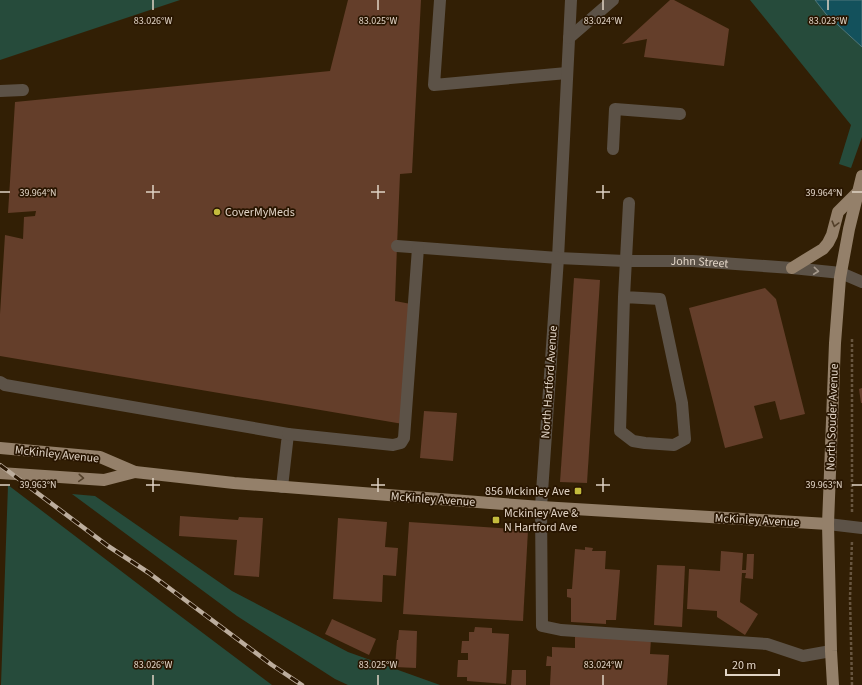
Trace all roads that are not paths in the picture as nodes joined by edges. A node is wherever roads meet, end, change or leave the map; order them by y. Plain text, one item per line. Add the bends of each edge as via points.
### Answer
1 (440, 0) edge
2 (571, 0) edge
3 (614, 0) edge
4 (569, 38) junction
5 (567, 73) junction
6 (23, 90) dead end
7 (0, 91) edge
8 (680, 114) dead end
9 (613, 149) dead end
10 (862, 176) edge
11 (857, 193) junction
12 (629, 203) dead end
13 (397, 246) dead end
14 (418, 248) junction
15 (558, 258) junction
16 (625, 261) junction
17 (792, 268) junction
18 (841, 273) junction
19 (862, 282) edge
20 (624, 296) junction
21 (0, 382) edge
22 (288, 434) junction
23 (0, 448) edge
24 (0, 472) edge
25 (136, 472) junction
26 (282, 487) junction
27 (541, 507) junction
28 (828, 524) junction
29 (857, 528) edge
30 (830, 650) junction
31 (833, 685) edge

1 - 5 street via 434,85
2 - 4 street, North Hartford Avenue
3 - 4 street
4 - 5 street, North Hartford Avenue
5 - 15 street, North Hartford Avenue
6 - 7 street
8 - 9 street via 615,109
10 - 11 main road, North Souder Avenue
11 -> 17 main road via 838,212 832,235 823,249
11 - 18 main road, North Souder Avenue
12 - 16 street
13 - 14 street, John Street
14 - 15 street, John Street
14 - 22 street via 404,438 401,443 394,445
15 - 16 street, John Street
15 - 27 street, North Hartford Avenue
16 - 17 street, John Street via 693,261
16 - 20 street
17 -> 18 street, John Street
18 - 19 street, John Street
18 - 28 main road, North Souder Avenue via 835,343
20 - 20 street via 660,299 682,403 685,439 674,445 633,441 620,431
21 - 22 street via 5,385
22 - 26 street
23 - 25 main road, McKinley Avenue via 100,457
24 -> 25 main road, McKinley Avenue via 104,480
25 - 26 main road, McKinley Avenue
26 - 27 main road, McKinley Avenue
27 - 28 main road, McKinley Avenue
27 - 30 street, North Hartford Avenue via 542,626 561,630 767,644 803,656
28 - 29 street
28 - 30 main road, North Souder Avenue
30 - 31 main road, North Souder Avenue

